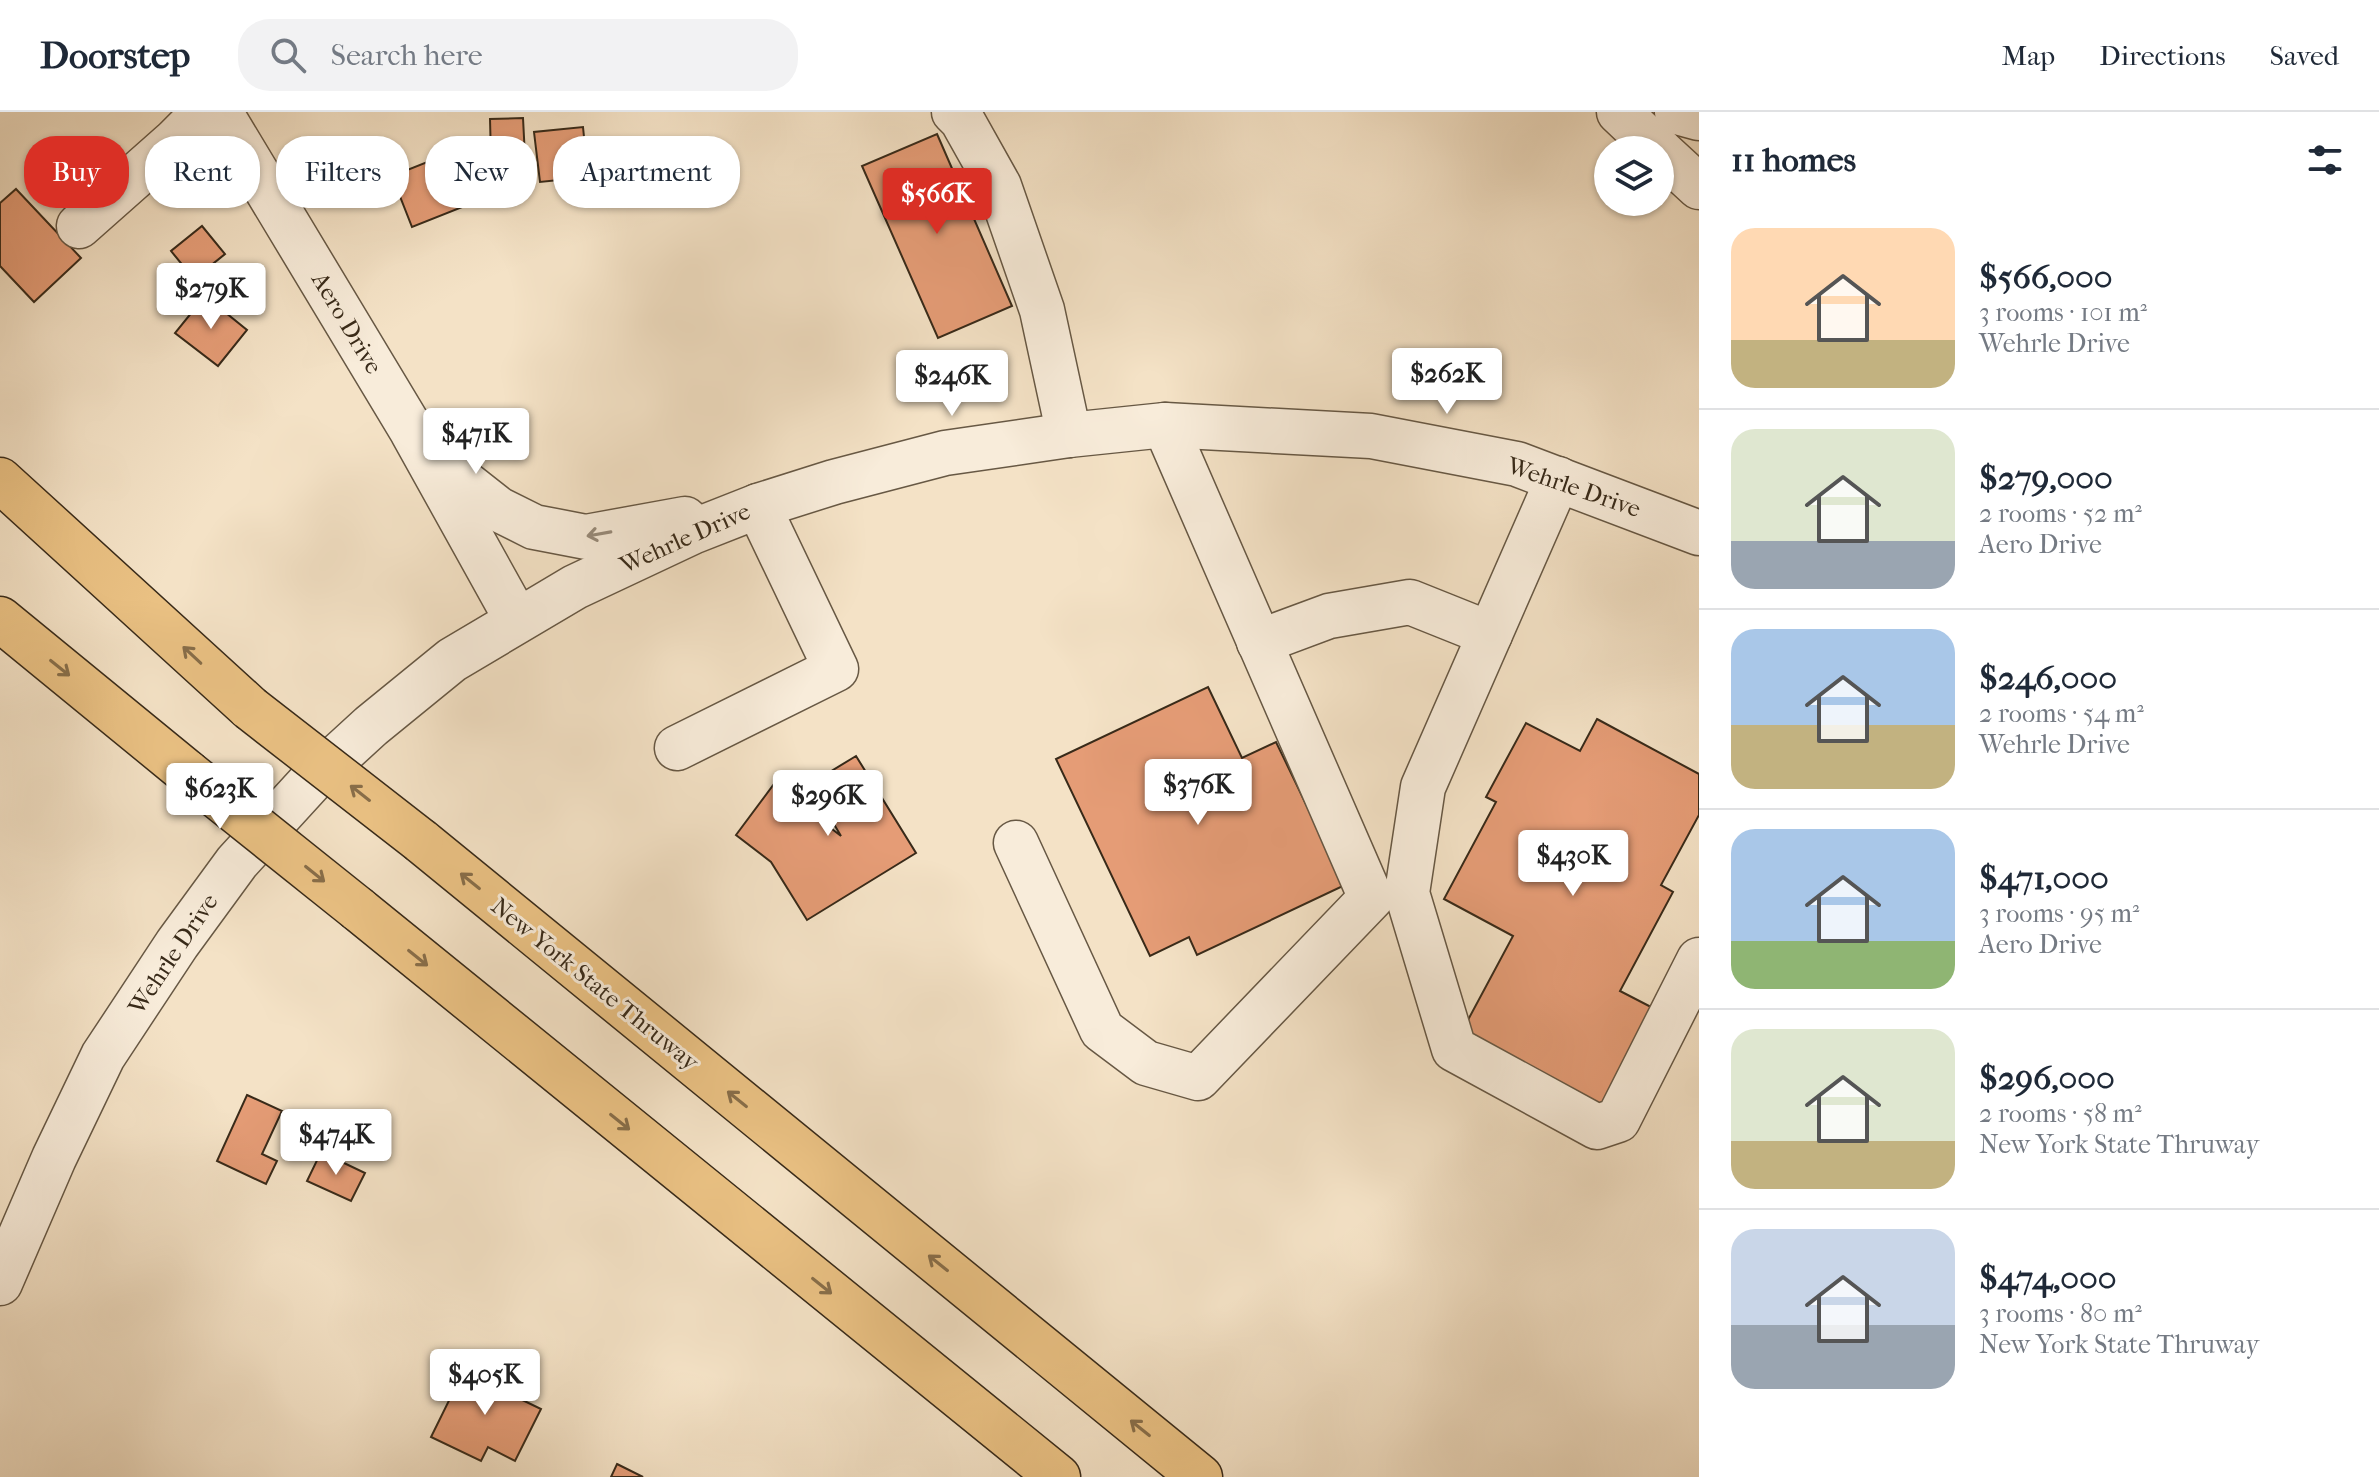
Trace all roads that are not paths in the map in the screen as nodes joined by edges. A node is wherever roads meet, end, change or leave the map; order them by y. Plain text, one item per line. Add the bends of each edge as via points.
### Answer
1 (204, 112) edge
2 (220, 112) edge
3 (954, 112) edge
4 (1619, 112) edge
5 (1677, 112) edge
6 (1699, 118) edge
7 (1645, 136) edge
8 (1674, 163) edge
9 (1699, 187) edge
10 (79, 226) dead end
11 (1165, 425) junction
12 (1069, 435) junction
13 (422, 449) junction
14 (1558, 479) junction
15 (0, 480) edge
16 (758, 506) junction
17 (1698, 530) edge
18 (0, 619) edge
19 (517, 620) junction
20 (1490, 634) junction
21 (1259, 642) junction
22 (677, 748) dead end
23 (1016, 843) dead end
24 (1389, 896) junction
25 (1699, 960) edge
26 (0, 1283) edge
27 (1058, 1477) edge
28 (1200, 1477) edge

1 - 10 street
2 - 13 street, Aero Drive
3 - 12 street via 999,186 1042,310
4 - 7 street
5 - 6 street
8 - 9 street
11 - 12 street, Wehrle Drive
11 - 14 street, Wehrle Drive via 1371,436 1517,464
11 - 21 street
12 - 16 street, Wehrle Drive via 945,453
16 -> 13 street via 586,537 534,527 498,509
13 - 19 street, Aero Drive
14 - 17 street, Wehrle Drive
14 - 20 street
28 -> 15 highway, New York State Thruway, bridge via 421,841 250,708
16 - 19 street, Wehrle Drive via 575,587
16 - 22 street via 836,669
18 -> 27 highway, bridge
19 - 26 street, Wehrle Drive via 452,660 371,726 312,780 237,862 103,1056
20 - 21 street via 1410,602 1329,616
20 - 24 street via 1423,787
21 - 24 street
23 - 24 street via 1102,1030 1146,1063 1198,1078
24 - 25 street via 1454,1049 1597,1127 1618,1120

